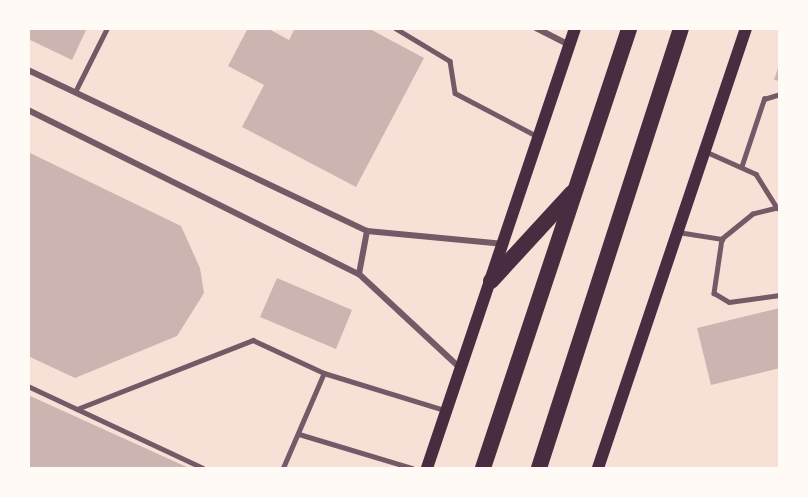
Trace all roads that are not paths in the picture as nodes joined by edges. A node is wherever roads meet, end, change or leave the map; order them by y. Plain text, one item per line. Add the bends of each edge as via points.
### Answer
1 (107, 28) edge
2 (395, 28) edge
3 (536, 28) edge
4 (575, 28) edge
5 (629, 28) edge
6 (681, 28) edge
7 (746, 28) edge
8 (570, 45) junction
9 (28, 69) edge
10 (75, 92) junction
11 (780, 94) edge
12 (28, 110) edge
13 (540, 138) junction
14 (704, 151) junction
15 (742, 165) junction
16 (577, 188) junction
17 (778, 209) edge
18 (367, 231) junction
19 (677, 232) junction
20 (722, 239) junction
21 (504, 244) junction
22 (359, 274) junction
23 (491, 281) junction
24 (780, 295) edge
25 (460, 368) junction
26 (324, 373) junction
27 (28, 386) edge
28 (78, 409) junction
29 (445, 410) junction
30 (299, 434) junction
31 (203, 468) edge
32 (283, 468) edge
33 (412, 468) edge
34 (427, 468) edge
35 (483, 468) edge
36 (539, 468) edge
37 (598, 468) edge

1 - 10 lane
2 - 13 lane via 450,61 455,93
3 - 8 street
4 - 8 main road
5 - 16 highway
6 - 36 highway
7 - 14 main road
8 - 13 main road
9 - 10 street
10 - 18 street
11 - 15 lane via 764,99
12 - 22 street
13 - 21 main road
14 - 15 lane
14 - 19 main road
15 - 17 lane via 769,188
16 - 23 highway
16 - 35 highway
17 - 20 lane via 753,214
18 - 21 street
18 - 22 street
19 - 20 lane
19 - 37 main road
20 - 24 lane via 714,293 729,302
21 - 23 main road
22 - 25 street
23 - 25 main road
25 - 29 main road
26 - 28 lane via 252,340
26 - 29 lane
26 - 30 lane
27 - 28 lane
28 - 31 lane
29 - 34 main road
30 - 32 lane
30 - 33 lane

